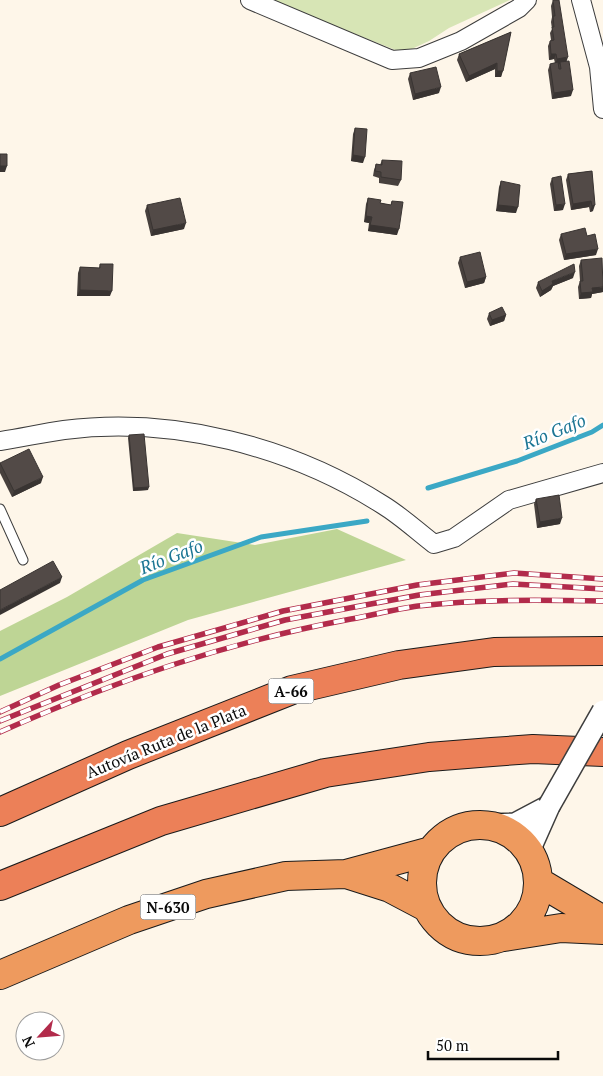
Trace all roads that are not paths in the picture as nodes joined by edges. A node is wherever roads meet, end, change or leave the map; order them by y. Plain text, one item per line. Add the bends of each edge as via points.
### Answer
1 (250, 0) edge
2 (527, 0) edge
3 (581, 0) edge
4 (601, 67) edge
5 (603, 109) edge
6 (0, 442) edge
7 (603, 473) edge
8 (0, 509) edge
9 (23, 560) dead end
10 (603, 651) edge
11 (603, 711) edge
12 (603, 752) edge
13 (549, 806) junction
14 (0, 812) edge
15 (490, 825) junction
16 (431, 851) junction
17 (529, 851) junction
18 (346, 874) junction
19 (539, 882) junction
20 (0, 886) edge
21 (426, 908) junction
22 (603, 920) edge
23 (603, 930) edge
24 (504, 937) junction
25 (0, 975) edge

1 - 2 street via 392,60 419,58 461,41 519,8
3 - 4 street
4 - 5 street
6 - 7 street via 65,430 132,428 178,430 252,445 320,470 383,505 434,544 454,538 509,500
8 - 9 lane
10 - 14 highway, Autovía Ruta de la Plata / A-66 via 494,652 399,665 292,690 128,755
11 - 13 street, bridge
12 - 20 highway via 533,749 492,752 429,757 325,773 161,821
13 - 15 street via 515,824
13 - 17 street
15 - 16 highway, N-630 via 469,825 455,830
15 - 17 highway, N-630 via 514,835
16 - 18 highway, N-630
16 - 21 highway, N-630 via 423,868 422,890
17 - 19 highway, N-630 via 537,867
18 - 21 highway, N-630 via 390,888
18 - 25 highway, N-630 via 286,876 206,894 129,920
19 - 22 highway
19 - 24 highway, N-630 via 536,901 522,926
21 - 24 highway, N-630 via 450,934 466,941 483,942
23 - 24 highway, N-630 via 561,928

